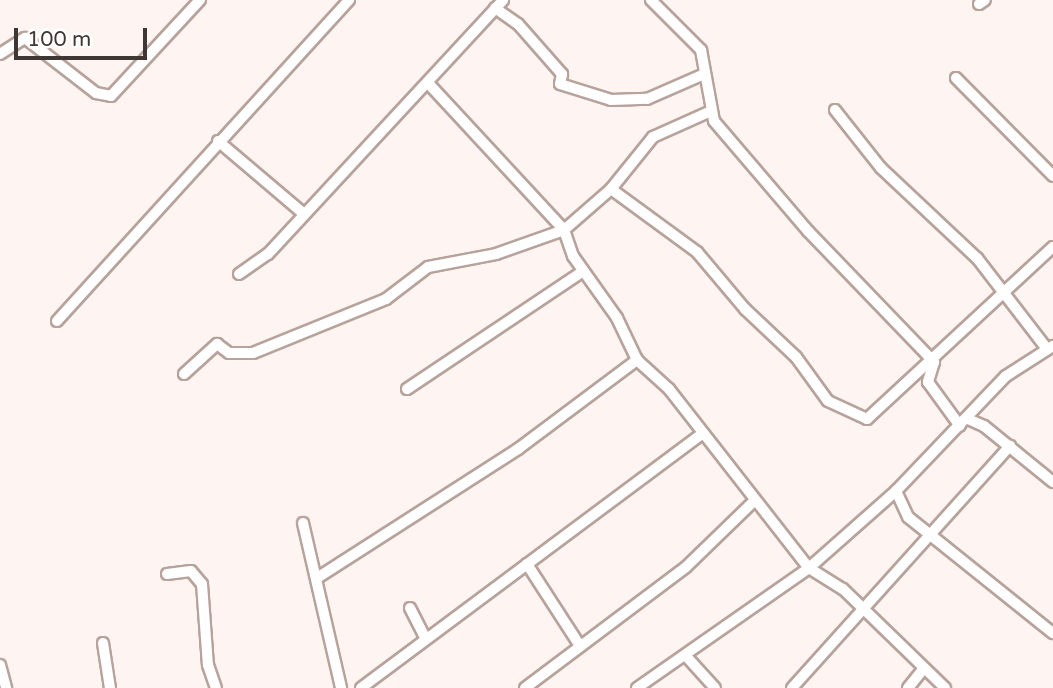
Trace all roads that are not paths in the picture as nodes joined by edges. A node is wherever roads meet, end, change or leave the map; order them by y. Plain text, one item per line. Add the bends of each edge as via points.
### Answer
1 (200, 0) edge
2 (349, 0) edge
3 (651, 0) edge
4 (499, 4) edge
5 (0, 54) edge
6 (702, 75) junction
7 (956, 78) dead end
8 (428, 83) junction
9 (835, 110) dead end
10 (709, 113) junction
11 (218, 141) junction
12 (1053, 176) edge
13 (611, 189) junction
14 (304, 214) junction
15 (682, 222) dead end
16 (564, 230) junction
17 (674, 233) junction
18 (1053, 247) edge
19 (583, 271) junction
20 (239, 274) dead end
21 (1003, 295) junction
22 (57, 321) dead end
23 (1050, 347) edge
24 (637, 360) junction
25 (934, 362) junction
26 (184, 374) dead end
27 (407, 389) dead end
28 (964, 423) junction
29 (702, 434) junction
30 (1010, 446) junction
31 (1053, 482) edge
32 (896, 491) junction
33 (753, 502) junction
34 (303, 523) dead end
35 (935, 534) junction
36 (527, 564) junction
37 (809, 568) junction
38 (167, 574) dead end
39 (317, 578) junction
40 (410, 608) dead end
41 (864, 611) junction
42 (1053, 633) edge
43 (425, 638) junction
44 (103, 643) dead end
45 (580, 646) junction
46 (686, 656) junction
47 (0, 665) edge
48 (922, 671) junction
49 (6, 688) edge
50 (110, 688) edge
51 (216, 688) edge
52 (341, 688) edge
53 (361, 688) edge
54 (526, 688) edge
55 (637, 688) edge
56 (715, 688) edge
57 (792, 688) edge
58 (908, 688) edge
59 (945, 688) edge

1 - 5 street via 111,96 96,93 25,38
2 - 11 street
3 - 6 street via 701,50
4 - 6 street via 562,74 560,84 611,100 647,99
4 - 8 street
6 - 10 street
7 - 12 street
8 - 14 street
8 - 16 street
9 - 21 street via 881,168 977,258
10 - 13 street via 653,136
10 - 25 street via 808,231
11 - 14 street
11 - 22 street
13 - 16 street
13 - 17 street
14 - 20 street via 268,254
15 - 17 street
16 - 19 street
16 - 26 street via 496,254 428,267 386,299 253,354 229,353 217,344
17 - 25 street via 796,357 828,401 867,419
18 - 21 street
19 - 24 street via 617,318
19 - 27 street
21 - 23 street
21 - 25 street
23 - 28 street via 1006,376
24 - 29 street via 669,390
24 - 39 street via 518,449
25 - 28 street via 928,382
28 - 30 street
28 - 32 street
29 - 33 street
29 - 36 street
30 - 31 street
30 - 35 street
32 - 35 street via 908,517
32 - 37 street
33 - 37 street
33 - 45 street via 686,568
34 - 39 street
35 - 41 street
35 - 42 street
36 - 43 street
36 - 45 street
37 - 41 street via 843,589
37 - 46 street
38 - 51 street via 191,571 202,584 208,665
39 - 52 street
40 - 43 street
41 - 48 street via 919,660
41 - 57 street
43 - 53 street
44 - 50 street
45 - 54 street
46 - 55 street
46 - 56 street
47 - 49 street
48 - 58 street
48 - 59 street

